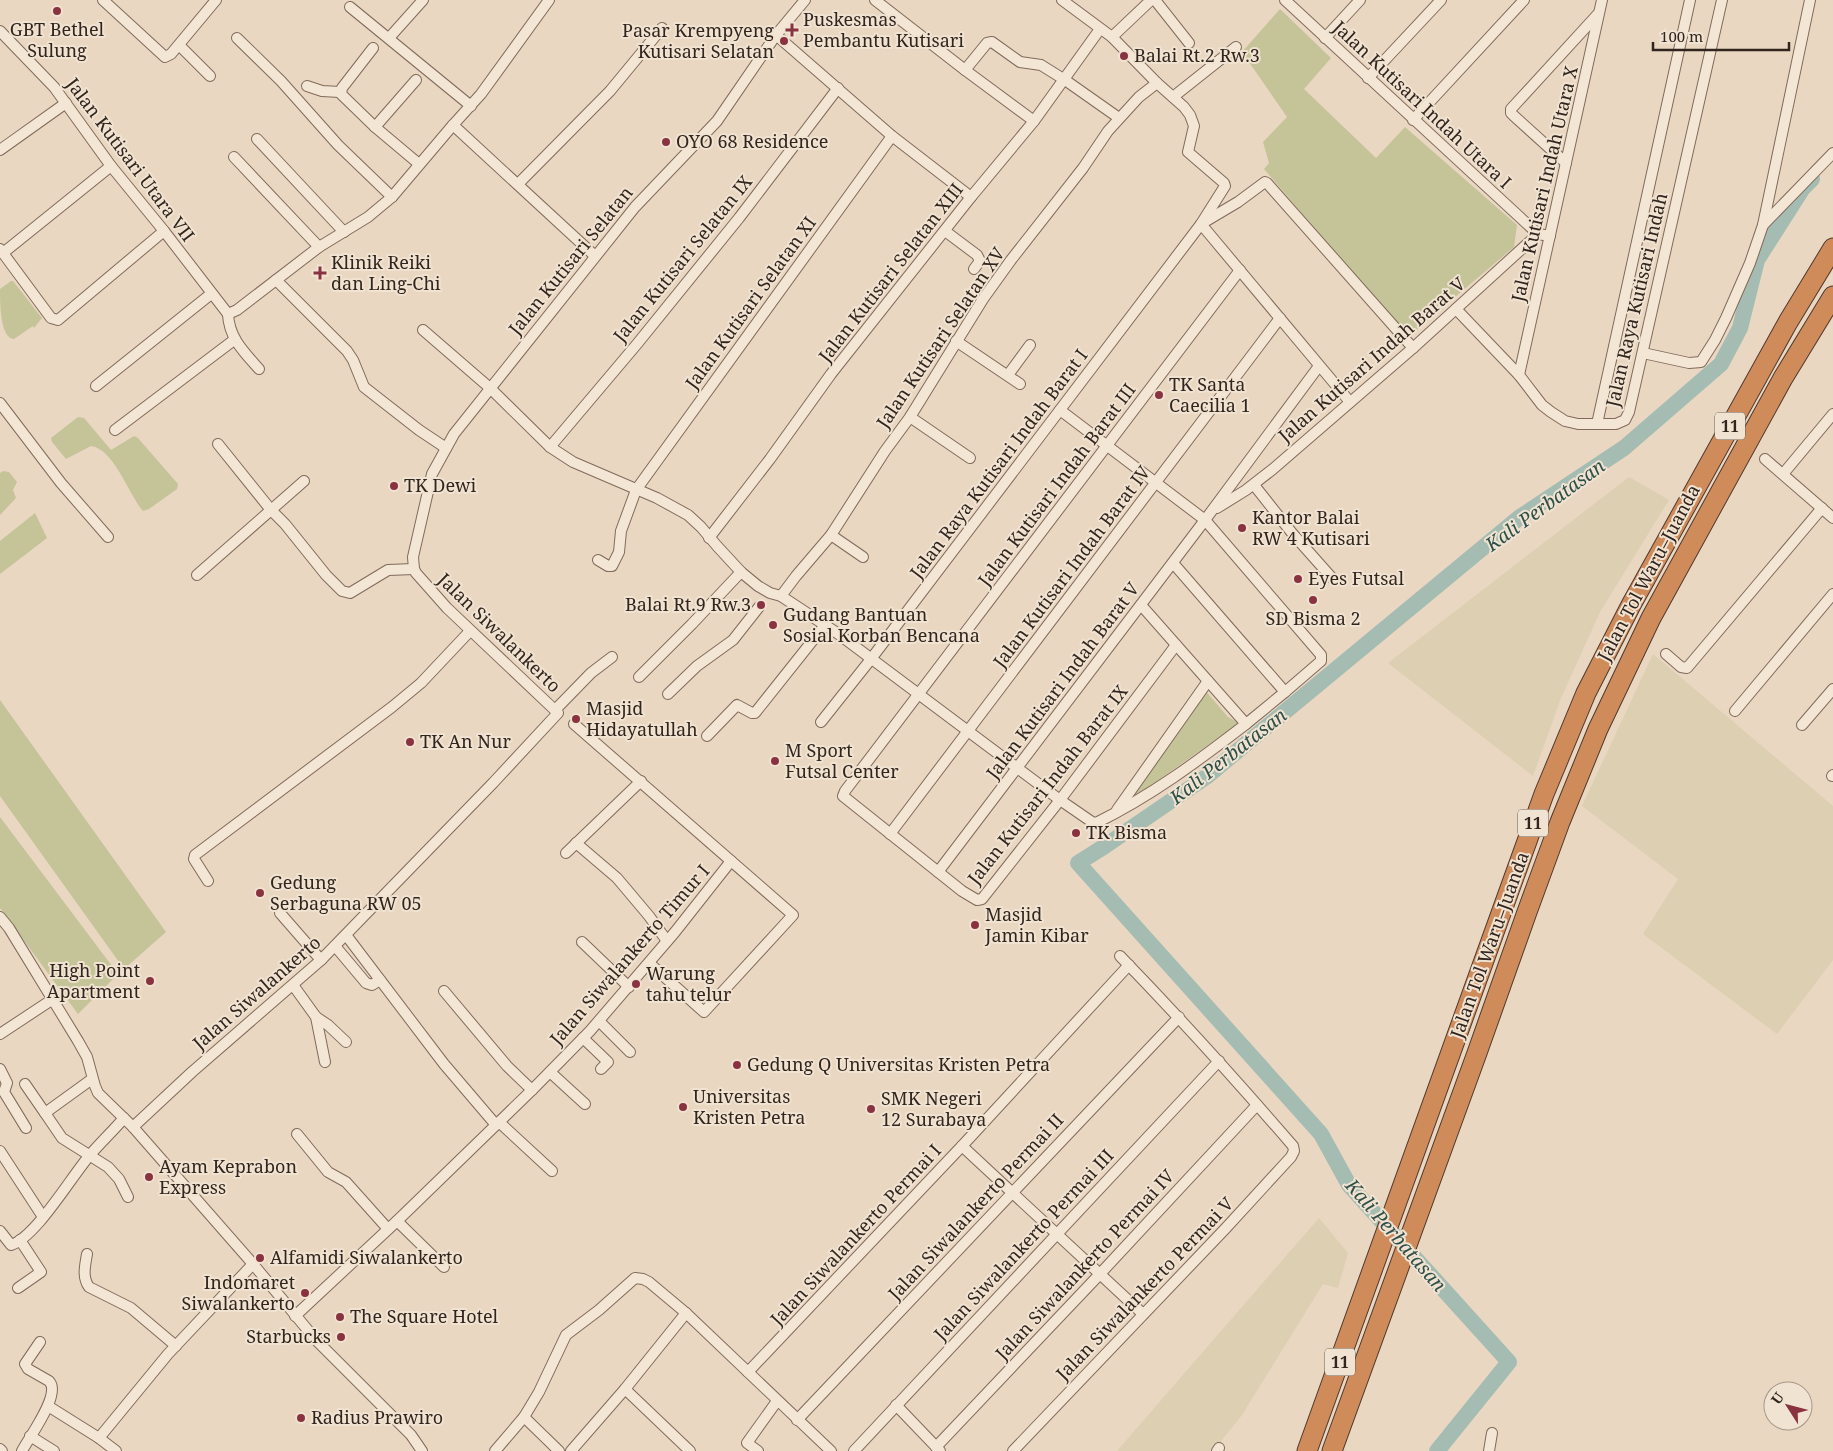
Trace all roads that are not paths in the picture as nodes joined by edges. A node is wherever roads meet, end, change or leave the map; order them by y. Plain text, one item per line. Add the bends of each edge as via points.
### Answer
1 (103, 0) edge
2 (216, 0) edge
3 (422, 0) edge
4 (549, 0) edge
5 (805, 0) edge
6 (875, 0) edge
7 (1062, 0) edge
8 (1150, 0) edge
9 (1155, 0) edge
10 (1285, 0) edge
11 (1360, 0) edge
12 (1441, 0) edge
13 (1524, 0) edge
14 (1602, 0) edge
15 (1690, 0) edge
16 (1722, 0) edge
17 (1810, 0) edge
18 (350, 7) dead end
19 (1599, 14) junction
20 (662, 28) dead end
21 (1100, 29) junction
22 (1, 35) edge
23 (776, 36) junction
24 (1112, 37) junction
25 (237, 38) dead end
26 (389, 38) junction
27 (1325, 38) junction
28 (179, 44) junction
29 (1189, 44) dead end
30 (1236, 47) dead end
31 (373, 48) dead end
32 (964, 70) junction
33 (210, 76) dead end
34 (1368, 78) junction
35 (416, 80) dead end
36 (1065, 80) junction
37 (1157, 83) junction
38 (307, 86) dead end
39 (838, 88) junction
40 (340, 92) junction
41 (1173, 97) junction
42 (66, 104) junction
43 (471, 106) junction
44 (1119, 118) junction
45 (1413, 120) junction
46 (1034, 121) junction
47 (453, 125) junction
48 (375, 127) junction
49 (892, 136) junction
50 (257, 139) dead end
51 (0, 150) edge
52 (1833, 152) edge
53 (234, 157) dead end
54 (419, 164) junction
55 (1566, 164) junction
56 (111, 166) junction
57 (518, 184) junction
58 (392, 197) junction
59 (971, 197) junction
60 (1202, 224) junction
61 (1763, 225) junction
62 (164, 231) junction
63 (945, 231) junction
64 (344, 232) junction
65 (1538, 234) junction
66 (1550, 236) junction
67 (319, 247) junction
68 (1833, 248) edge
69 (2, 251) edge
70 (595, 256) junction
71 (974, 269) dead end
72 (1240, 270) junction
73 (276, 280) junction
74 (211, 294) junction
75 (1833, 296) edge
76 (1456, 310) junction
77 (228, 314) junction
78 (1280, 318) junction
79 (423, 330) dead end
80 (234, 340) junction
81 (956, 341) junction
82 (1030, 345) dead end
83 (1413, 348) junction
84 (1643, 353) junction
85 (1319, 366) junction
86 (259, 368) dead end
87 (1008, 375) junction
88 (1519, 375) junction
89 (1020, 384) dead end
90 (96, 386) dead end
91 (490, 388) junction
92 (1350, 402) junction
93 (0, 403) edge
94 (1060, 410) junction
95 (1833, 414) edge
96 (910, 417) junction
97 (1597, 424) junction
98 (115, 430) dead end
99 (218, 444) dead end
100 (1107, 445) junction
101 (550, 447) junction
102 (446, 448) junction
103 (970, 458) dead end
104 (1765, 459) dead end
105 (1783, 474) junction
106 (304, 481) dead end
107 (1156, 482) junction
108 (1254, 485) junction
109 (636, 490) junction
110 (271, 510) junction
111 (1213, 510) junction
112 (1829, 513) edge
113 (1205, 520) junction
114 (831, 534) junction
115 (108, 537) dead end
116 (709, 538) junction
117 (863, 556) dead end
118 (598, 560) dead end
119 (1173, 563) junction
120 (414, 568) junction
121 (741, 572) junction
122 (197, 574) dead end
123 (1332, 578) dead end
124 (770, 593) junction
125 (1833, 594) edge
126 (781, 596) junction
127 (1141, 605) junction
128 (826, 625) junction
129 (470, 631) junction
130 (1176, 645) junction
131 (1666, 654) dead end
132 (612, 657) dead end
133 (871, 659) junction
134 (639, 677) dead end
135 (1208, 681) junction
136 (1833, 688) edge
137 (1285, 692) junction
138 (668, 694) dead end
139 (918, 694) junction
140 (556, 711) junction
141 (1735, 711) dead end
142 (821, 722) dead end
143 (1246, 724) junction
144 (1802, 725) dead end
145 (968, 731) junction
146 (708, 736) dead end
147 (1018, 768) junction
148 (640, 781) junction
149 (845, 791) joint
150 (1060, 800) junction
151 (1115, 813) junction
152 (890, 834) junction
153 (576, 844) junction
154 (566, 853) dead end
155 (731, 861) junction
156 (938, 872) junction
157 (208, 881) dead end
158 (280, 913) dead end
159 (0, 917) edge
160 (346, 935) junction
161 (582, 942) dead end
162 (667, 942) junction
163 (335, 946) junction
164 (1120, 956) dead end
165 (321, 960) junction
166 (649, 963) junction
167 (1129, 965) junction
168 (380, 980) junction
169 (293, 985) junction
170 (629, 986) junction
171 (444, 990) dead end
172 (53, 999) junction
173 (316, 1017) junction
174 (1178, 1017) junction
175 (599, 1021) junction
176 (0, 1034) edge
177 (583, 1038) junction
178 (346, 1042) dead end
179 (630, 1052) dead end
180 (1218, 1061) junction
181 (325, 1062) dead end
182 (0, 1069) edge
183 (601, 1069) dead end
184 (550, 1072) junction
185 (92, 1079) junction
186 (26, 1084) dead end
187 (532, 1090) junction
188 (2, 1092) edge
189 (585, 1104) dead end
190 (1257, 1104) junction
191 (45, 1113) junction
192 (124, 1118) junction
193 (497, 1123) junction
194 (133, 1127) junction
195 (26, 1128) dead end
196 (297, 1134) dead end
197 (962, 1146) junction
198 (0, 1151) edge
199 (89, 1156) junction
200 (552, 1171) dead end
201 (1013, 1192) junction
202 (128, 1197) dead end
203 (43, 1217) junction
204 (397, 1221) junction
205 (388, 1229) junction
206 (0, 1231) edge
207 (1056, 1234) junction
208 (20, 1240) junction
209 (87, 1254) dead end
210 (253, 1264) junction
211 (444, 1268) dead end
212 (1100, 1275) junction
213 (18, 1288) dead end
214 (686, 1313) junction
215 (1143, 1314) junction
216 (295, 1316) junction
217 (40, 1342) dead end
218 (176, 1346) junction
219 (748, 1372) junction
220 (625, 1389) junction
221 (777, 1401) junction
222 (48, 1406) junction
223 (896, 1406) junction
224 (524, 1418) junction
225 (797, 1420) junction
226 (1492, 1433) dead end
227 (30, 1436) junction
228 (99, 1438) junction
229 (938, 1449) edge
230 (22, 1451) edge
231 (54, 1451) edge
232 (116, 1451) edge
233 (422, 1451) edge
234 (495, 1451) edge
235 (559, 1451) edge
236 (571, 1451) edge
237 (690, 1451) edge
238 (758, 1451) edge
239 (831, 1451) edge
240 (854, 1451) edge
241 (1013, 1451) edge
242 (1307, 1451) edge
243 (1332, 1451) edge
244 (1489, 1451) edge

1 - 28 street via 163,56 169,56
2 - 28 street
3 - 26 street
4 - 43 street
5 - 23 street, Jalan Kutisari Selatan
6 - 32 street
7 - 21 street
8 - 24 street
9 - 29 street
10 - 27 street, Jalan Kutisari Indah Utara I
11 - 27 street
12 - 34 street
13 - 45 street
14 - 19 street, Jalan Kutisari Indah Utara X
15 - 97 street, Jalan Raya Kutisari Indah
16 - 84 street, Jalan Raya Kutisari Indah
17 - 61 street
18 - 26 street
19 - 55 street, Jalan Kutisari Indah Utara X
19 - 55 street via 1511,109 1511,113
20 - 57 street via 610,91
21 - 24 street
21 - 36 street, Jalan Kutisari Selatan XIII
22 - 42 street, Jalan Kutisari Utara VII via 54,87
23 - 39 street
23 - 70 street, Jalan Kutisari Selatan via 716,120 653,186
24 - 37 street
25 - 58 street
26 - 43 street
27 - 34 street, Jalan Kutisari Indah Utara I
28 - 33 street
30 - 41 street
31 - 40 street
32 - 36 street via 992,42 1020,62 1041,65
32 - 46 street
34 - 45 street, Jalan Kutisari Indah Utara I
35 - 48 street
36 - 44 street
36 - 46 street, Jalan Kutisari Selatan XIII
37 - 41 street
37 - 44 street, Jalan Kutisari Selatan XV
38 - 40 street
39 - 49 street
39 - 101 street, Jalan Kutisari Selatan IX via 727,232
40 - 48 street
41 - 60 street via 1192,120 1188,152 1225,185
42 - 51 street
42 - 56 street, Jalan Kutisari Utara VII
43 - 47 street
44 - 81 street, Jalan Kutisari Selatan XV via 1011,260
45 - 65 street, Jalan Kutisari Indah Utara I
46 - 59 street, Jalan Kutisari Selatan XIII
47 - 54 street
47 - 57 street
48 - 54 street
49 - 59 street
49 - 109 street, Jalan Kutisari Selatan XI
50 - 64 street
52 - 61 street
53 - 67 street
54 - 58 street
55 - 66 street, Jalan Kutisari Indah Utara X
56 - 62 street, Jalan Kutisari Utara VII
56 - 69 street
57 - 70 street
58 - 64 street
59 - 63 street, Jalan Kutisari Selatan XIII
60 - 72 street
60 - 83 street via 1265,182
60 - 94 street, Jalan Raya Kutisari Indah Barat I
61 - 84 street via 1726,318 1703,360 1689,363
62 - 69 street via 58,320 51,318
62 - 74 street, Jalan Kutisari Utara VII
63 - 71 street via 977,255 980,261
63 - 116 street, Jalan Kutisari Selatan XIII via 831,374
64 - 67 street
65 - 66 street
65 - 76 street, Jalan Kutisari Indah Barat V
66 - 88 street, Jalan Kutisari Indah Utara X
67 - 73 street
68 - 242 highway, Jalan Tol Waru–Juanda / 11 via 1788,322 1630,605 1563,745
70 - 91 street, Jalan Kutisari Selatan
72 - 78 street
72 - 100 street, Jalan Kutisari Indah Barat III
73 - 77 street
73 - 102 street via 347,351 364,387
74 - 77 street, Jalan Kutisari Utara VII
74 - 90 street
75 - 243 highway, Jalan Tol Waru–Juanda / 11 via 1783,378 1651,618 1598,729 1560,822
76 - 83 street, Jalan Kutisari Indah Barat V
76 - 88 street
77 - 80 street
78 - 85 street
78 - 107 street, Jalan Kutisari Indah Barat IV
79 - 91 street
80 - 86 street
80 - 98 street
81 - 87 street
81 - 96 street, Jalan Kutisari Selatan XV
82 - 87 street
83 - 92 street, Jalan Kutisari Indah Barat V
84 - 97 street, Jalan Raya Kutisari Indah via 1626,418 1621,423
85 - 92 street
85 - 111 street, Jalan Kutisari Indah Barat V
87 - 89 street
88 - 97 street via 1542,406 1560,418 1578,424
91 - 101 street
91 - 102 street, Jalan Kutisari Selatan
92 - 108 street, Jalan Kutisari Indah Barat V
93 - 115 street
94 - 100 street
94 - 133 street, Jalan Raya Kutisari Indah Barat I
95 - 105 street
96 - 103 street
96 - 114 street, Jalan Kutisari Selatan XV
99 - 110 street
100 - 107 street
100 - 139 street, Jalan Kutisari Indah Barat III
101 - 109 street via 572,462
102 - 120 street, Jalan Kutisari Selatan via 432,474 413,556
104 - 105 street
105 - 112 street
106 - 110 street
107 - 113 street
107 - 145 street, Jalan Kutisari Indah Barat IV
108 - 111 street, Jalan Kutisari Indah Barat V
108 - 123 street
109 - 116 street via 688,516
109 - 118 street, Jalan Kutisari Selatan XI via 621,531 619,552 614,563 608,566
110 - 120 street via 326,575 346,592 388,570
110 - 122 street
111 - 113 street, Jalan Kutisari Indah Barat V
112 - 131 street via 1686,668
113 - 119 street, Jalan Kutisari Indah Barat V
113 - 137 street via 1321,655 1320,663
114 - 117 street
114 - 126 street, Jalan Kutisari Selatan XV
116 - 121 street
119 - 127 street, Jalan Kutisari Indah Barat V
119 - 137 street
120 - 129 street, Jalan Siwalankerto
121 - 124 street
121 - 134 street
124 - 126 street
124 - 138 street via 732,640 697,666
125 - 141 street
126 - 128 street
127 - 130 street
127 - 147 street, Jalan Kutisari Indah Barat V
128 - 133 street
128 - 146 street via 755,712 737,705
129 - 140 street, Jalan Siwalankerto
129 - 157 street via 421,683 392,708 195,855 194,860
130 - 135 street
130 - 150 street, Jalan Kutisari Indah Barat IX
132 - 140 street via 591,673
133 - 139 street
133 - 142 street, Jalan Raya Kutisari Indah Barat I
135 - 143 street
135 - 151 street
136 - 144 street
137 - 143 street
139 - 145 street
139 - 149 street, Jalan Kutisari Indah Barat III
140 - 148 street, Jalan Siwalankerto Timur I
140 - 160 street, Jalan Siwalankerto via 499,777
143 - 151 street via 1144,798
145 - 147 street
145 - 152 street, Jalan Kutisari Indah Barat IV
147 - 150 street
147 - 156 street, Jalan Kutisari Indah Barat V
148 - 153 street
148 - 155 street, Jalan Siwalankerto Timur I
149 - 152 street, Jalan Kutisari Indah Barat IX via 845,799
150 - 151 street via 1094,823
150 - 156 street, Jalan Kutisari Indah Barat IX via 982,899 972,898
152 - 156 street, Jalan Kutisari Indah Barat IX
153 - 154 street
153 - 162 street via 617,878
155 - 162 street, Jalan Siwalankerto Timur I
155 - 166 street via 792,916 704,1012
158 - 165 street
159 - 172 street
160 - 163 street, Jalan Siwalankerto
160 - 168 street
161 - 170 street
162 - 166 street, Jalan Siwalankerto Timur I
163 - 165 street, Jalan Siwalankerto
163 - 168 street via 367,984
164 - 167 street
165 - 169 street, Jalan Siwalankerto
166 - 170 street, Jalan Siwalankerto Timur I
167 - 174 street
167 - 197 street, Jalan Siwalankerto Permai I
168 - 193 street via 444,1064
169 - 173 street
169 - 194 street, Jalan Siwalankerto
170 - 175 street, Jalan Siwalankerto Timur I
171 - 187 street via 507,1066
172 - 176 street
172 - 185 street via 87,1057
173 - 178 street
173 - 181 street
174 - 180 street
174 - 201 street, Jalan Siwalankerto Permai II
175 - 177 street, Jalan Siwalankerto Timur I
175 - 179 street
177 - 183 street via 608,1062
177 - 184 street, Jalan Siwalankerto Timur I
180 - 190 street
180 - 207 street, Jalan Siwalankerto Permai III
182 - 188 street via 7,1083
184 - 187 street, Jalan Siwalankerto Timur I
184 - 189 street
185 - 191 street
185 - 192 street via 98,1093
186 - 191 street
187 - 193 street, Jalan Siwalankerto Timur I
188 - 195 street
190 - 212 street, Jalan Siwalankerto Permai IV
190 - 215 street, Jalan Siwalankerto Permai V via 1293,1146 1291,1157
191 - 199 street via 62,1138
192 - 194 street
192 - 199 street
193 - 200 street
193 - 204 street, Jalan Siwalankerto Timur I
194 - 210 street
196 - 205 street via 328,1172 346,1182
197 - 201 street
197 - 219 street, Jalan Siwalankerto Permai I
198 - 203 street
199 - 202 street via 115,1172
199 - 203 street
201 - 207 street
201 - 225 street, Jalan Siwalankerto Permai II
203 - 208 street
204 - 205 street, Jalan Siwalankerto Timur I
204 - 211 street
205 - 216 street, Jalan Siwalankerto Timur I
206 - 208 street via 11,1245
207 - 212 street
207 - 223 street, Jalan Siwalankerto Permai III
208 - 213 street via 41,1272
209 - 218 street via 84,1274 89,1287 131,1308
210 - 216 street
210 - 218 street
212 - 215 street
212 - 229 street, Jalan Siwalankerto Permai IV
214 - 219 street
214 - 220 street
214 - 224 street via 649,1282 635,1278 566,1335
215 - 241 street, Jalan Siwalankerto Permai V
216 - 233 street via 411,1435
217 - 222 street via 25,1366 52,1384
218 - 228 street
219 - 221 street
220 - 236 street
220 - 237 street
221 - 225 street
221 - 238 street via 747,1443
222 - 227 street
222 - 228 street
223 - 229 street, Jalan Siwalankerto Permai IV
223 - 240 street, Jalan Siwalankerto Permai III
224 - 234 street
224 - 235 street
225 - 239 street
226 - 244 street
227 - 230 street
227 - 231 street
228 - 232 street

